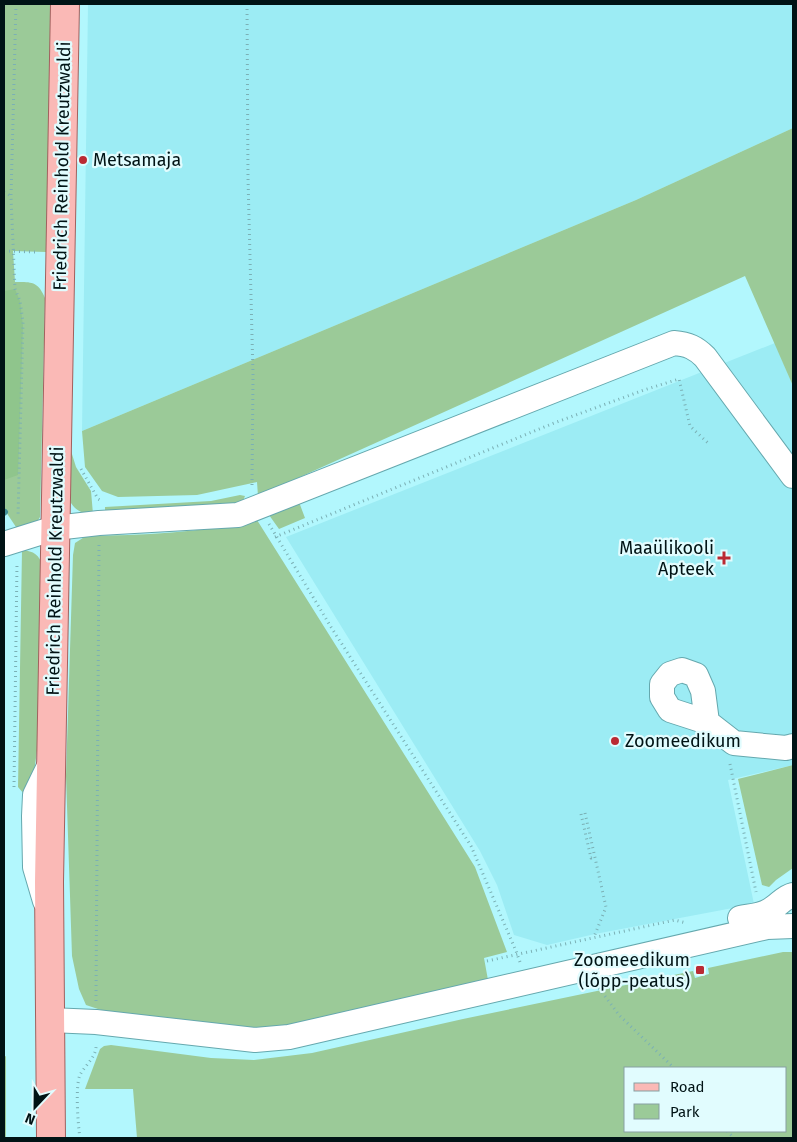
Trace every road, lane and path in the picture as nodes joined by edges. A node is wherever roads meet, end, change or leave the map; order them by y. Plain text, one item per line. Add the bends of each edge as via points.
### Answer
1 (65, 4) edge
2 (247, 4) edge
3 (4, 192) edge
4 (11, 197) dead end
5 (709, 444) dead end
6 (793, 476) edge
7 (98, 499) dead end
8 (259, 507) junction
9 (99, 523) junction
10 (55, 528) junction
11 (275, 536) junction
12 (4, 544) edge
13 (716, 729) joint
14 (793, 746) edge
15 (583, 813) dead end
16 (793, 894) edge
17 (758, 922) junction
18 (692, 924) dead end
19 (793, 926) edge
20 (594, 937) junction
21 (518, 954) junction
22 (487, 961) dead end
23 (601, 974) junction
24 (525, 983) junction
25 (50, 1020) junction
26 (96, 1022) junction
27 (673, 1067) edge
28 (51, 1138) edge
29 (80, 1138) edge

1 - 10 main road, Friedrich Reinhold Kreutzwaldi
2 - 8 path via 252,490
3 - 4 path
5 - 11 path via 690,426 679,379 554,423
6 - 8 lane via 705,357 686,344 674,343
7 - 9 path
8 - 9 lane via 238,515
8 - 11 path
9 - 10 lane
9 - 26 path
10 - 12 lane
10 - 25 main road, Friedrich Reinhold Kreutzwaldi
11 - 21 path via 471,846
13 - 14 lane via 734,743
13 - 17 path via 732,779 758,901 762,906
15 - 20 path via 606,907
16 - 17 lane
17 - 19 lane via 766,927
17 - 23 lane via 649,954
17 - 23 lane via 725,954 667,966
18 - 20 path via 675,920
20 - 21 path
21 - 22 path
21 - 24 path
23 - 24 lane
23 - 27 path via 619,1015
24 - 26 lane via 289,1037 255,1040
25 - 26 lane
25 - 28 main road, Friedrich Reinhold Kreutzwaldi
26 - 29 path via 96,1048 90,1063 79,1076

